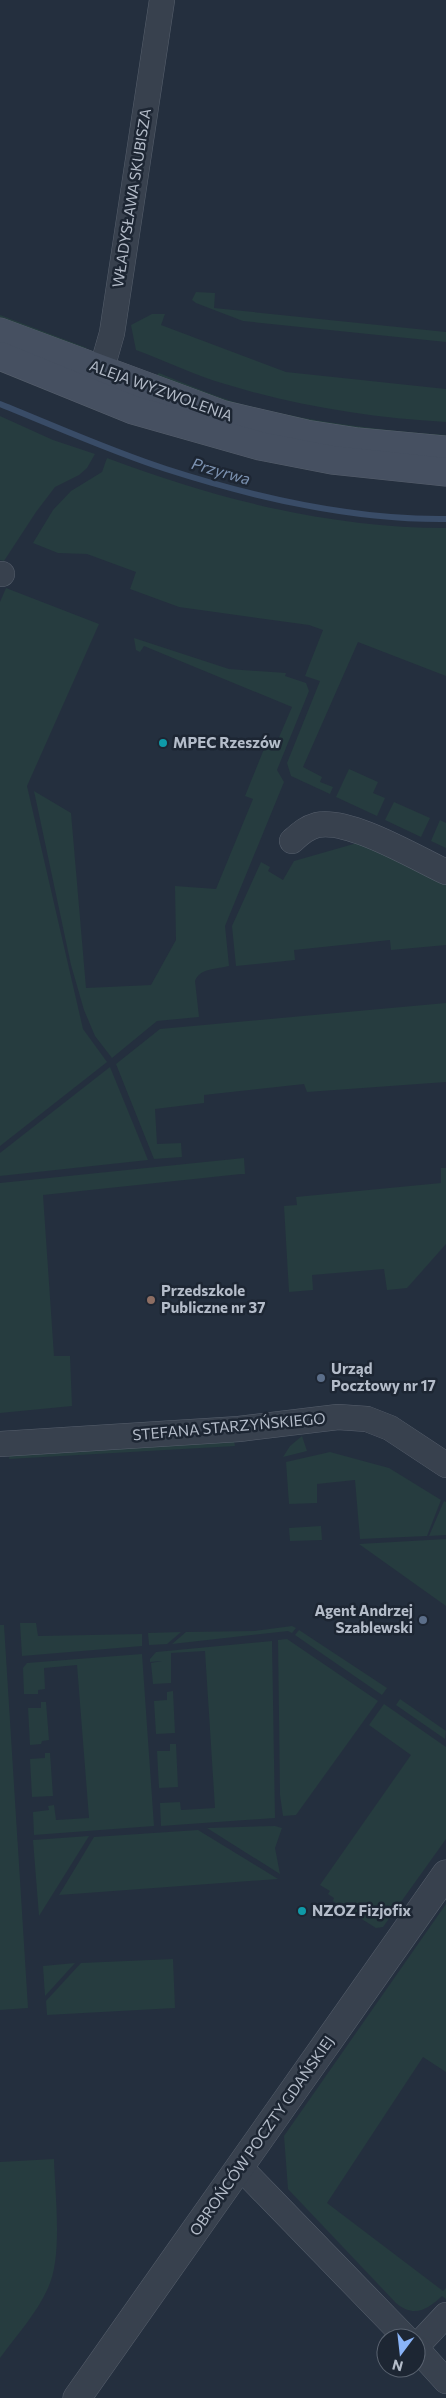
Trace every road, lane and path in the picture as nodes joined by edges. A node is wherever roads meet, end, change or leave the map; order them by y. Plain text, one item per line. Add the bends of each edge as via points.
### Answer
1 (162, 0) edge
2 (0, 332) edge
3 (0, 356) edge
4 (98, 381) junction
5 (446, 450) edge
6 (446, 472) edge
7 (292, 841) dead end
8 (446, 872) edge
9 (0, 1444) edge
10 (446, 1464) edge
11 (446, 1874) edge
12 (240, 2168) junction
13 (446, 2315) edge
14 (396, 2328) edge
15 (426, 2337) edge
16 (426, 2359) edge
17 (446, 2381) edge
18 (77, 2398) edge

1 - 4 street, WŁADYSŁAWA SKUBISZA via 112,333
2 - 4 main road, ALEJA WYZWOLENIA
3 - 4 main road, ALEJA WYZWOLENIA
4 - 5 main road, ALEJA WYZWOLENIA via 257,423 358,442
4 - 6 main road, ALEJA WYZWOLENIA via 161,420 260,446 389,468
7 - 8 street via 305,829 319,825 352,828
9 - 10 street, STEFANA STARZYŃSKIEGO via 239,1429 338,1417 367,1419 390,1428
11 - 12 street, OBROŃCÓW POCZTY GDAŃSKIEJ
12 - 14 street
12 - 18 street, OBROŃCÓW POCZTY GDAŃSKIEJ
13 - 15 street
16 - 17 street

